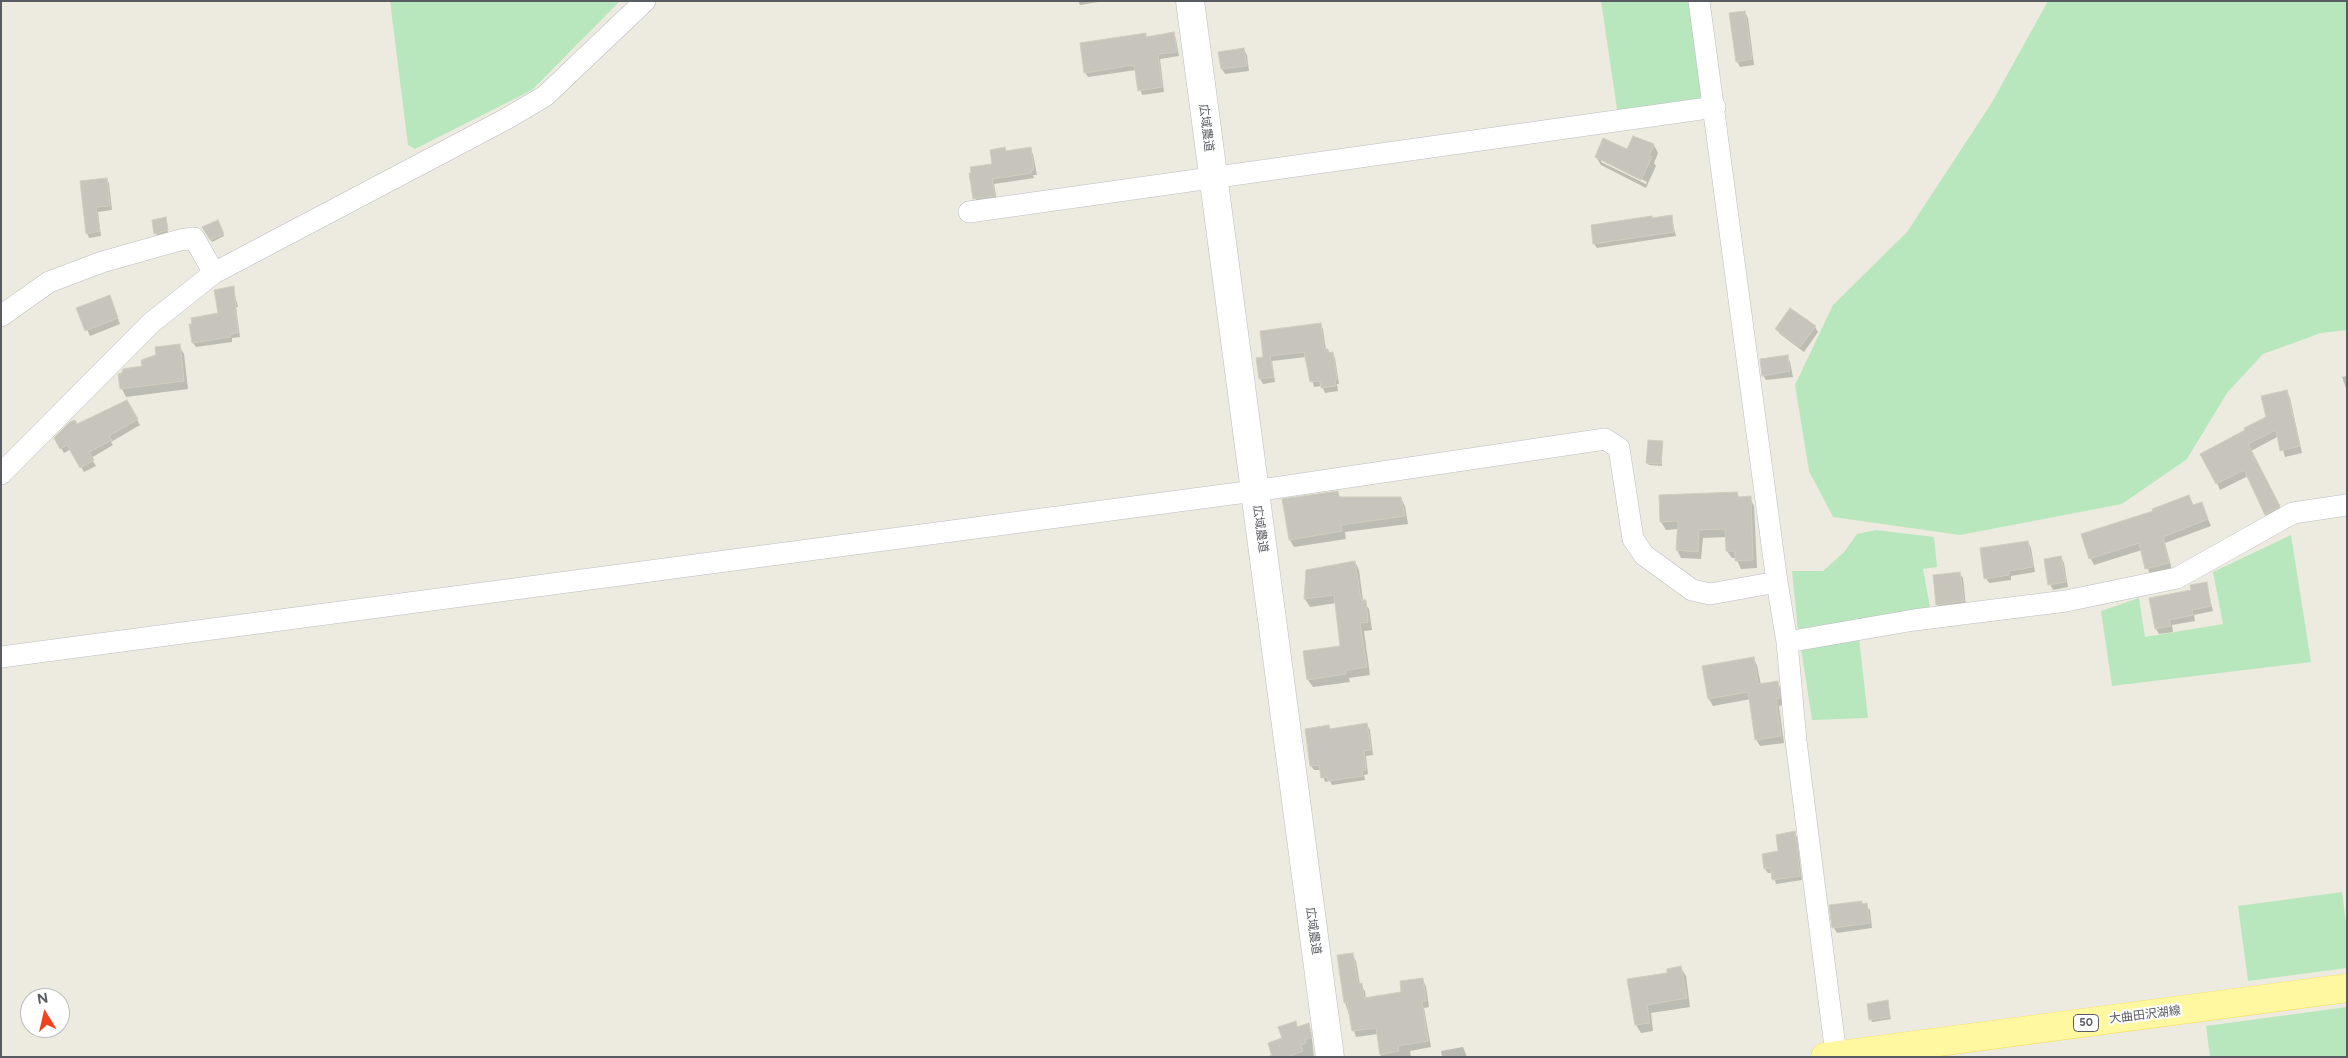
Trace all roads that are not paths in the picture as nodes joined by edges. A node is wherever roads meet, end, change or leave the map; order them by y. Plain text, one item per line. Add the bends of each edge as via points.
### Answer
1 (645, 1) edge
2 (1190, 1) edge
3 (1699, 1) edge
4 (1715, 108) junction
5 (1213, 179) junction
6 (970, 212) dead end
7 (214, 273) junction
8 (1, 316) edge
9 (1, 474) edge
10 (1254, 491) junction
11 (2347, 505) edge
12 (1777, 582) junction
13 (1787, 642) junction
14 (1, 657) edge
15 (2347, 988) edge
16 (1830, 1056) edge
17 (1330, 1057) edge

1 - 7 street via 546,96
2 - 5 street, 広域農道
3 - 4 street
4 - 5 street
4 - 12 street
5 - 6 street
5 - 10 street, 広域農道
7 - 8 street via 194,238 180,240 102,262 49,282
7 - 9 street via 151,323
10 - 12 street via 1605,440 1619,448 1634,539 1644,555 1692,590 1710,594
10 - 14 street
10 - 17 street, 広域農道
11 - 13 street via 2294,513 2177,578 2066,601 1914,620
12 - 13 street
13 - 16 street
15 - 16 main road, 大曲田沢湖線 / 50

